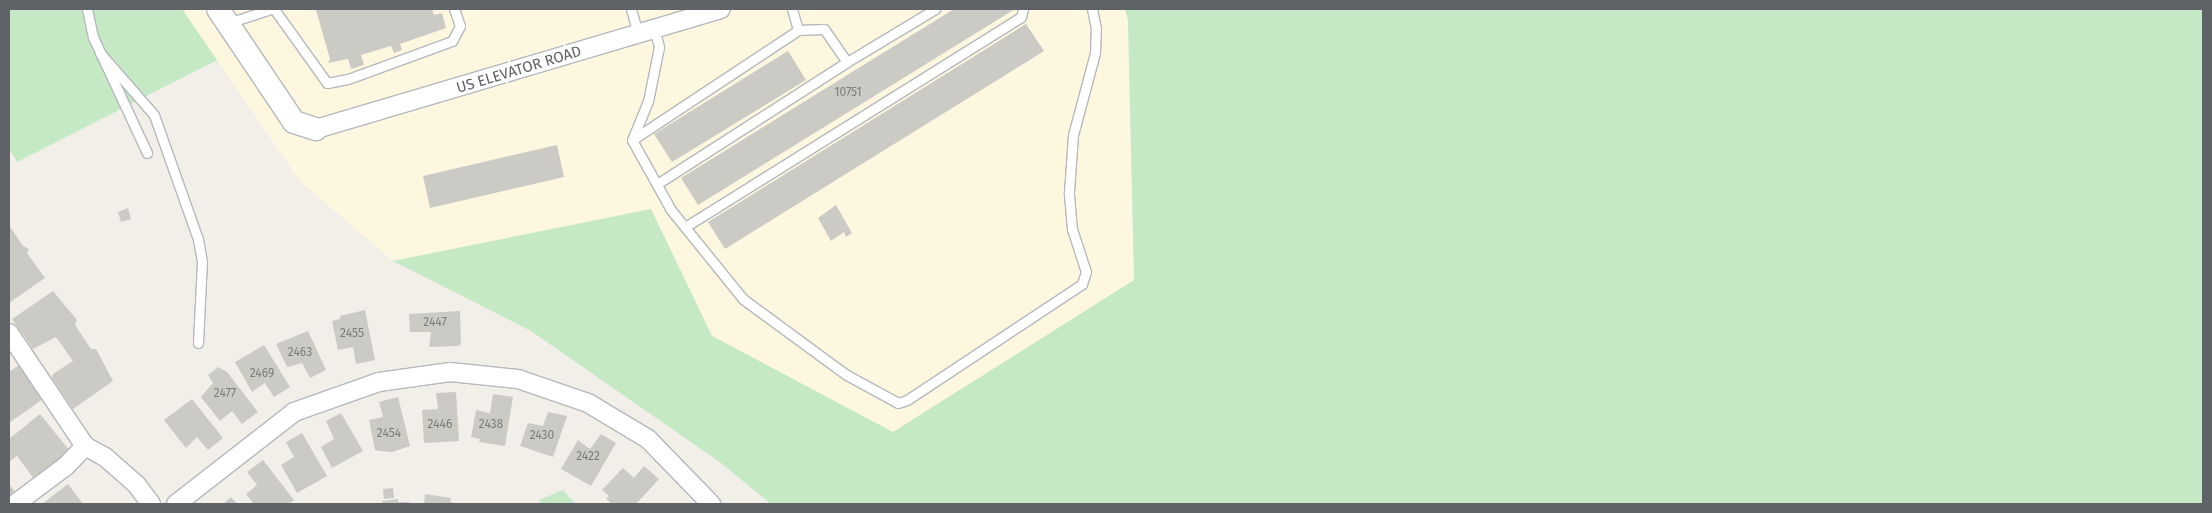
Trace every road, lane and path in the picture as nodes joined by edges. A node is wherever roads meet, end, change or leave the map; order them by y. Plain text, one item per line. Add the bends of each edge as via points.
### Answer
1 (87, 9) edge
2 (272, 9) edge
3 (454, 9) edge
4 (631, 9) edge
5 (721, 9) edge
6 (792, 9) edge
7 (935, 9) edge
8 (1023, 9) edge
9 (1092, 9) edge
10 (223, 16) edge
11 (798, 30) junction
12 (646, 32) junction
13 (100, 53) junction
14 (847, 62) junction
15 (316, 129) joint
16 (632, 140) junction
17 (146, 153) dead end
18 (657, 184) junction
19 (686, 227) junction
20 (9, 333) edge
21 (198, 343) dead end
22 (85, 446) junction
23 (15, 504) edge
24 (151, 504) edge
25 (176, 504) edge
26 (711, 504) edge

1 - 13 lane
2 - 3 lane via 327,83 348,79 452,41 460,26
2 - 10 lane
4 - 12 lane
5 - 12 street, US ELEVATOR ROAD
6 - 11 lane
7 - 14 lane
8 - 19 lane via 1021,17
9 - 19 lane via 1096,29 1095,53 1073,135 1069,192 1072,229 1086,272 1082,284 907,400 898,403 845,374 743,299
10 - 15 street via 294,122
11 - 14 lane via 824,29
11 - 16 lane
12 - 15 street, US ELEVATOR ROAD
12 - 16 lane via 659,47 648,101
13 - 17 lane
13 - 21 lane via 154,115 198,238 202,261
14 - 18 lane
16 - 18 lane
18 - 19 lane
20 - 22 street
22 - 23 street via 66,466
22 - 24 street via 105,456 136,484
25 - 26 street via 294,412 379,382 450,372 518,379 588,403 648,440

